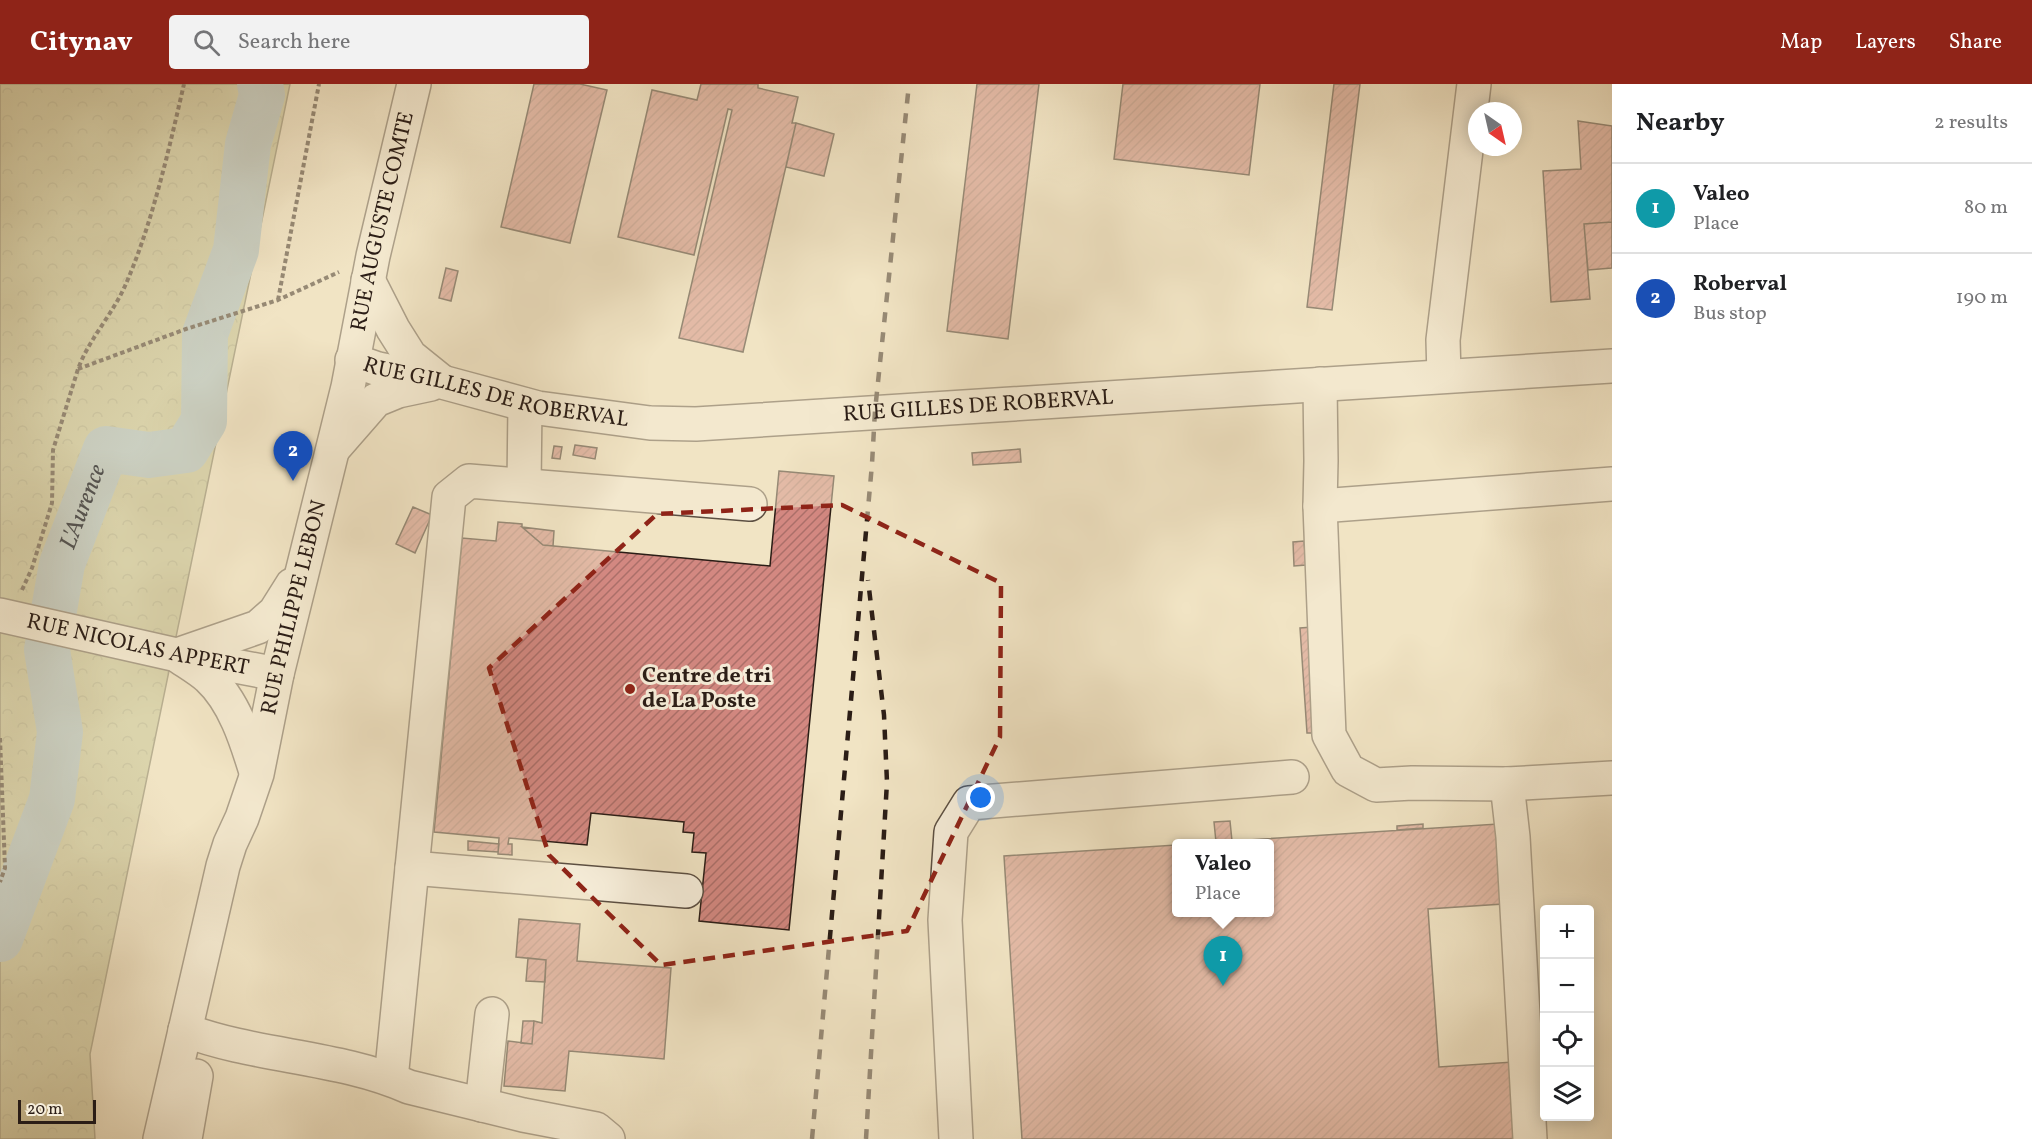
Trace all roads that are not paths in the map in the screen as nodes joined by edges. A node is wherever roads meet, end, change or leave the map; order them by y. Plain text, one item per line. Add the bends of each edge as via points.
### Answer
1 (414, 84) edge
2 (1474, 84) edge
3 (370, 268) junction
4 (352, 360) junction
5 (1612, 366) edge
6 (1444, 376) junction
7 (442, 382) junction
8 (1320, 384) junction
9 (525, 405) junction
10 (332, 450) junction
11 (1612, 484) edge
12 (524, 486) junction
13 (750, 504) dead end
14 (1320, 506) junction
15 (301, 570) junction
16 (6, 616) edge
17 (177, 656) junction
18 (277, 674) junction
19 (257, 774) junction
20 (1292, 777) dead end
21 (1612, 778) edge
22 (1507, 784) junction
23 (412, 868) junction
24 (686, 891) dead end
25 (492, 1014) dead end
26 (194, 1034) junction
27 (391, 1079) junction
28 (482, 1105) junction
29 (160, 1139) edge
30 (185, 1139) edge
31 (608, 1139) edge
32 (956, 1139) edge
33 (1530, 1139) edge

1 - 3 street, RUE AUGUSTE COMTE
2 - 6 street via 1443,340
3 - 4 street, RUE AUGUSTE COMTE
3 - 7 street via 393,329 410,356
4 - 7 street, RUE GILLES DE ROBERVAL
4 - 10 street, RUE PHILIPPE LEBON
5 - 6 street, RUE GILLES DE ROBERVAL
6 - 8 street, RUE GILLES DE ROBERVAL
7 - 9 street, RUE GILLES DE ROBERVAL
7 - 10 street via 376,400
8 - 9 street, RUE GILLES DE ROBERVAL via 696,424 650,423
8 - 14 street
9 - 12 street
10 - 15 street, RUE PHILIPPE LEBON
11 - 14 street
12 - 13 street
12 - 23 street via 469,481 449,496
14 - 22 street via 1329,735 1348,770 1376,785
15 - 17 street via 275,612 258,627
15 - 18 street, RUE PHILIPPE LEBON
16 - 17 street, RUE NICOLAS APPERT
17 - 18 street, RUE NICOLAS APPERT
17 - 19 street via 208,678 230,706
18 - 19 street, RUE PHILIPPE LEBON
19 - 26 street, RUE PHILIPPE LEBON via 242,818 242,874
20 - 32 street via 969,803 951,832 945,920
21 - 22 street
22 - 33 street
23 - 24 street
23 - 27 street
25 - 28 street
26 - 27 street
26 - 29 street, RUE PHILIPPE LEBON
26 - 30 street, RUE PHILIPPE LEBON
27 - 28 street
28 - 31 street via 596,1129

